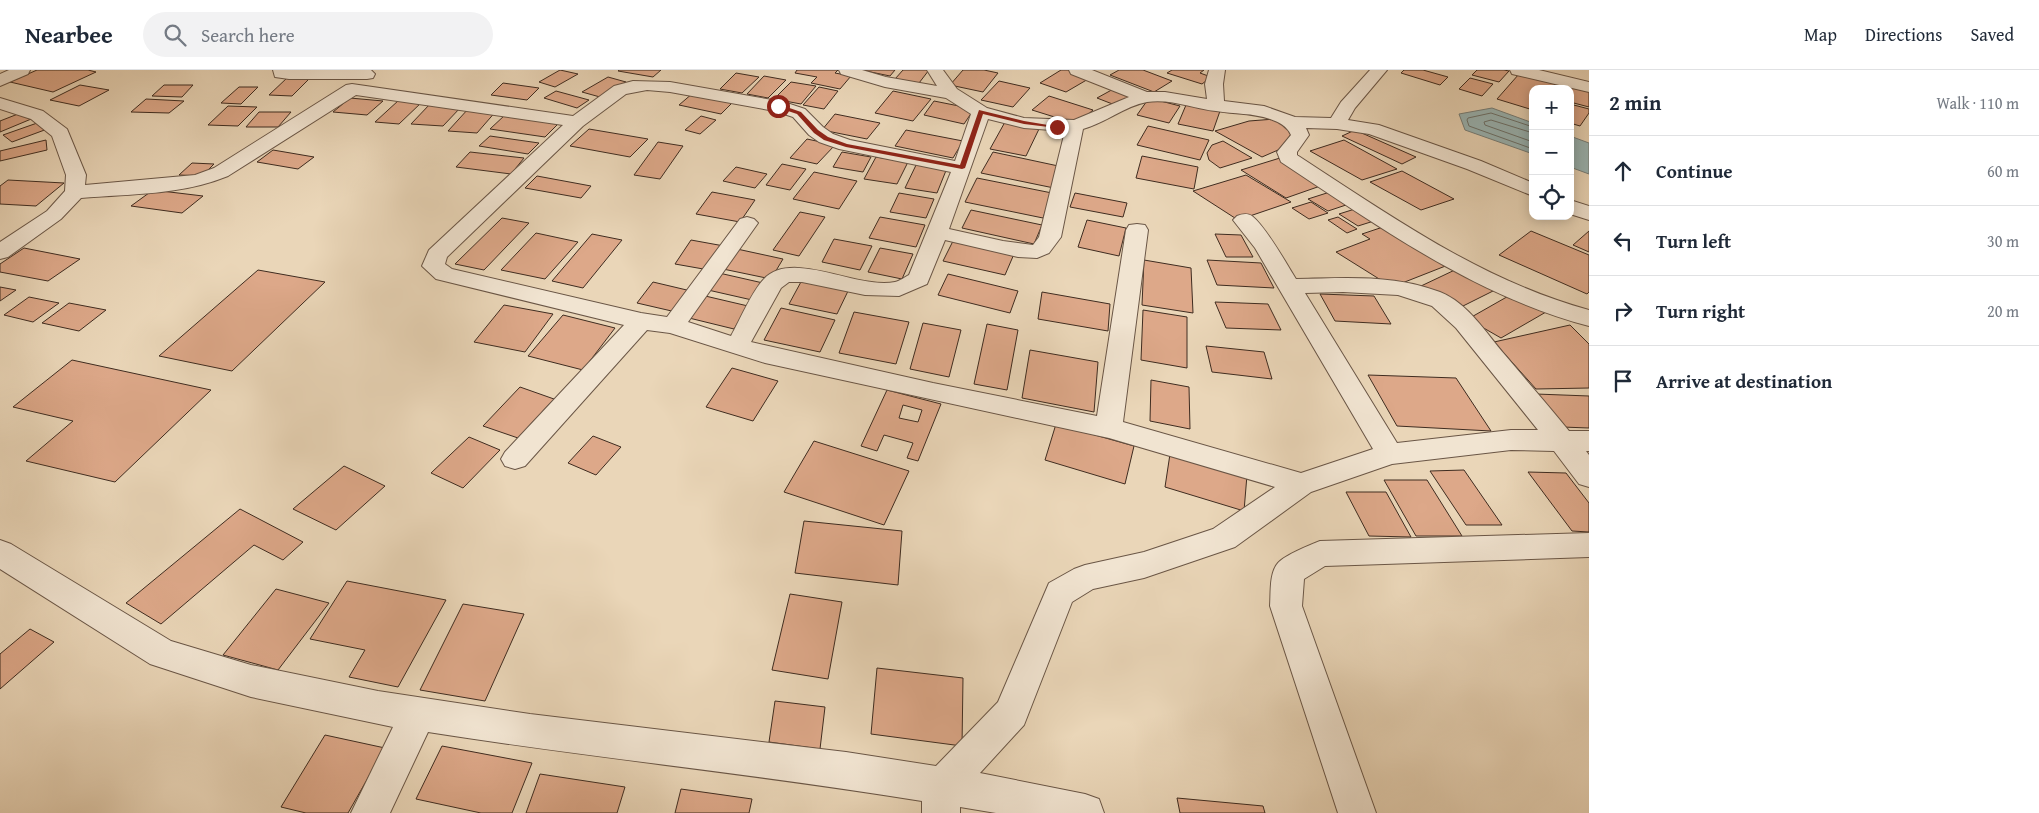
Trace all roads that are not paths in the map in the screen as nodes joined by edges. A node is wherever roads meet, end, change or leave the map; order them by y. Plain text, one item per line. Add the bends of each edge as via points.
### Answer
1 (22, 70) edge
2 (281, 70) edge
3 (847, 70) edge
4 (935, 70) edge
5 (1077, 70) edge
6 (1217, 70) edge
7 (1378, 70) edge
8 (1526, 71) edge
9 (369, 72) edge
10 (0, 81) edge
11 (1589, 87) edge
12 (352, 88) junction
13 (951, 93) junction
14 (1144, 97) junction
15 (0, 103) edge
16 (1216, 106) junction
17 (981, 112) junction
18 (577, 122) junction
19 (1293, 122) junction
20 (1337, 124) junction
21 (1075, 126) junction
22 (962, 168) junction
23 (1529, 188) edge
24 (75, 192) junction
25 (1574, 208) edge
26 (1589, 214) edge
27 (1244, 220) dead end
28 (747, 222) dead end
29 (1137, 230) dead end
30 (936, 232) junction
31 (0, 252) edge
32 (1289, 286) junction
33 (1589, 318) edge
34 (641, 321) junction
35 (673, 326) junction
36 (737, 346) junction
37 (1109, 428) junction
38 (1562, 439) junction
39 (1589, 441) edge
40 (1390, 454) junction
41 (515, 459) dead end
42 (1589, 476) edge
43 (1301, 484) junction
44 (1589, 545) edge
45 (0, 553) edge
46 (418, 714) junction
47 (941, 799) edge
48 (370, 813) edge
49 (1085, 813) edge
50 (1357, 813) edge

1 - 10 street
2 - 9 street via 281,73 289,74
3 - 13 street via 896,85
4 - 13 street
5 - 14 street
6 - 16 street via 1214,84
7 - 20 street via 1347,106
8 - 11 street
9 - 12 street
12 - 18 street
12 - 24 street via 221,172 199,181
13 - 17 street
14 - 16 street
14 - 21 street
15 - 24 street via 37,115 60,133 76,175
16 - 19 street via 1271,113
17 - 21 street via 1024,123
17 - 22 street
18 - 22 street via 620,90 648,85 670,87 778,106 799,113 816,132 846,145
18 - 34 street via 437,255 433,266 444,274
19 - 20 street
19 - 33 street via 1300,135 1287,152 1288,158 1297,164 1372,213 1497,285
20 - 23 street via 1372,129
21 - 30 street via 1050,237 1045,246 1037,251 1022,250
22 - 30 street
24 - 31 street via 54,215
25 - 26 street
27 - 32 street via 1265,246
28 - 35 street
29 - 37 street
30 - 36 street via 918,279 899,289 865,288 802,275 783,276 772,284
32 - 38 street via 1379,286 1434,297 1457,315
32 - 40 street
34 - 35 street
34 - 41 street
35 - 36 street
36 - 37 street via 914,388
37 - 43 street
38 - 39 street
38 - 40 street via 1511,440
38 - 42 street
40 - 43 street
43 - 47 street via 1224,538 1144,566 1085,578 1060,593 1011,713
44 - 50 street via 1320,554 1289,572 1286,606
45 - 46 street via 162,653 251,681
46 - 47 street via 846,770
46 - 48 street
47 - 49 street via 1008,796

